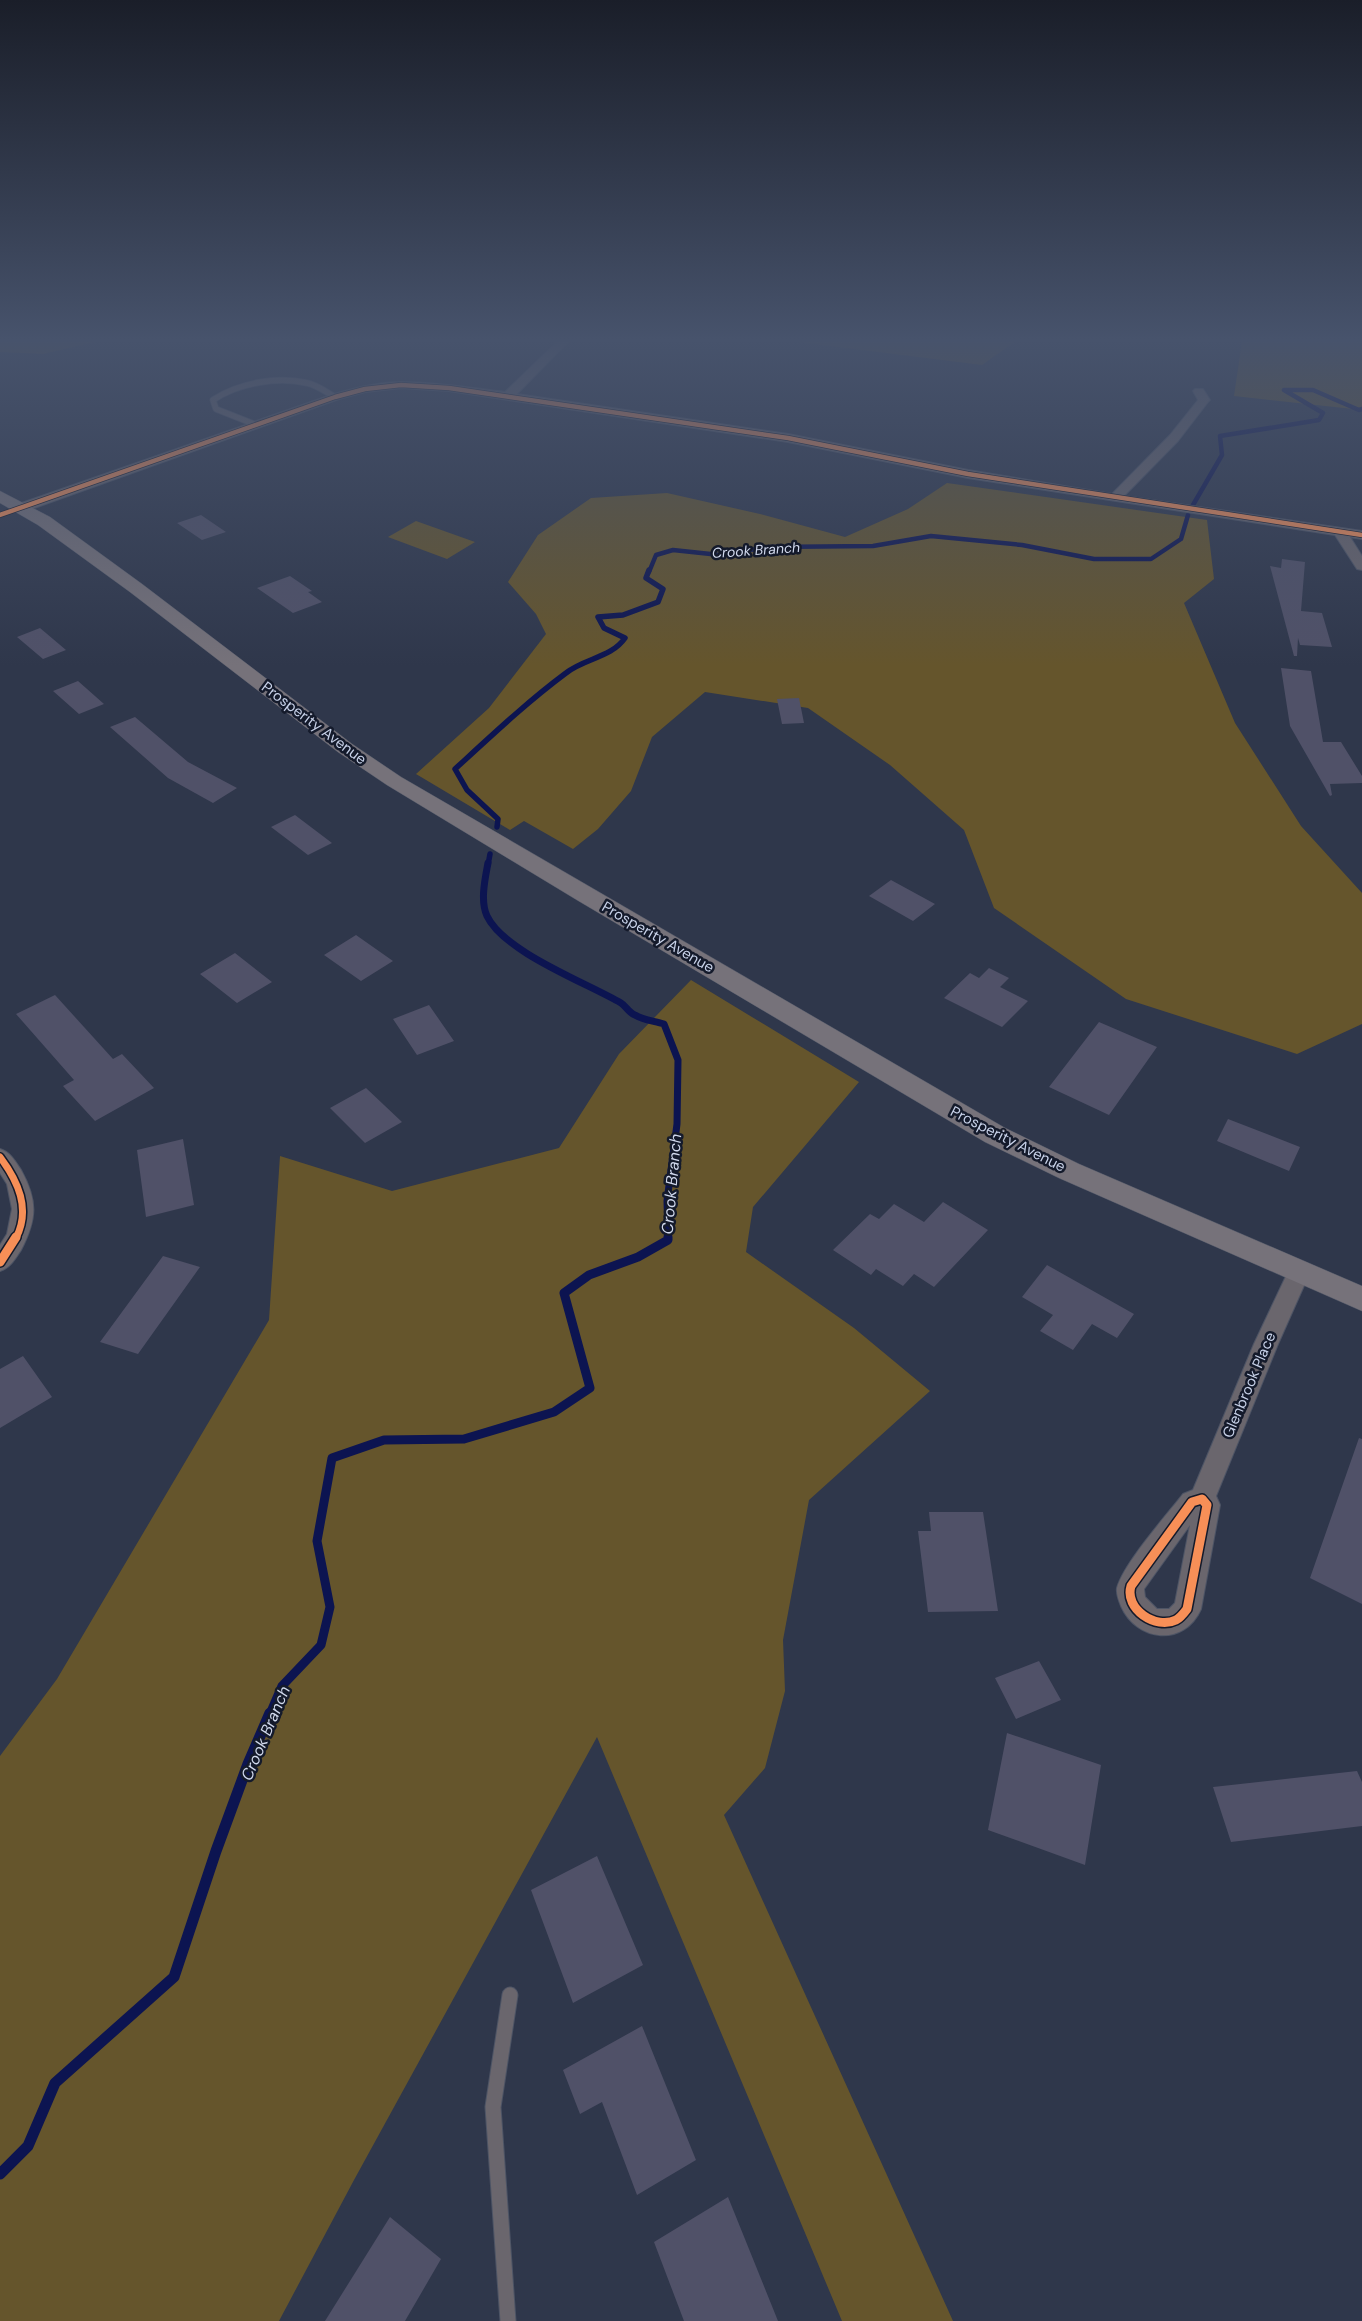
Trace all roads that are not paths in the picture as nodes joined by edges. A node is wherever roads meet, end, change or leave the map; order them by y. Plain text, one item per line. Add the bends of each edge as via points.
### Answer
1 (183, 449) edge
2 (845, 449) edge
3 (1162, 449) edge
4 (0, 496) edge
5 (1116, 498) junction
6 (11, 511) edge
7 (1340, 532) junction
8 (1362, 535) edge
9 (1362, 566) edge
10 (0, 1156) edge
11 (0, 1262) edge
12 (1299, 1272) junction
13 (1362, 1299) edge
14 (1202, 1499) dead end
15 (510, 1995) dead end
16 (508, 2321) edge

1 - 6 street
2 - 5 street via 968,474
3 - 5 street
4 - 6 main road, Prosperity Avenue
5 - 7 street
6 - 12 main road, Prosperity Avenue via 44,521 345,748 451,816 995,1135
7 - 8 street
7 - 9 street
10 - 11 street via 21,1187 24,1206 20,1229
12 - 13 main road, Prosperity Avenue
12 - 14 street, Glenbrook Place
15 - 16 lane via 493,2107

